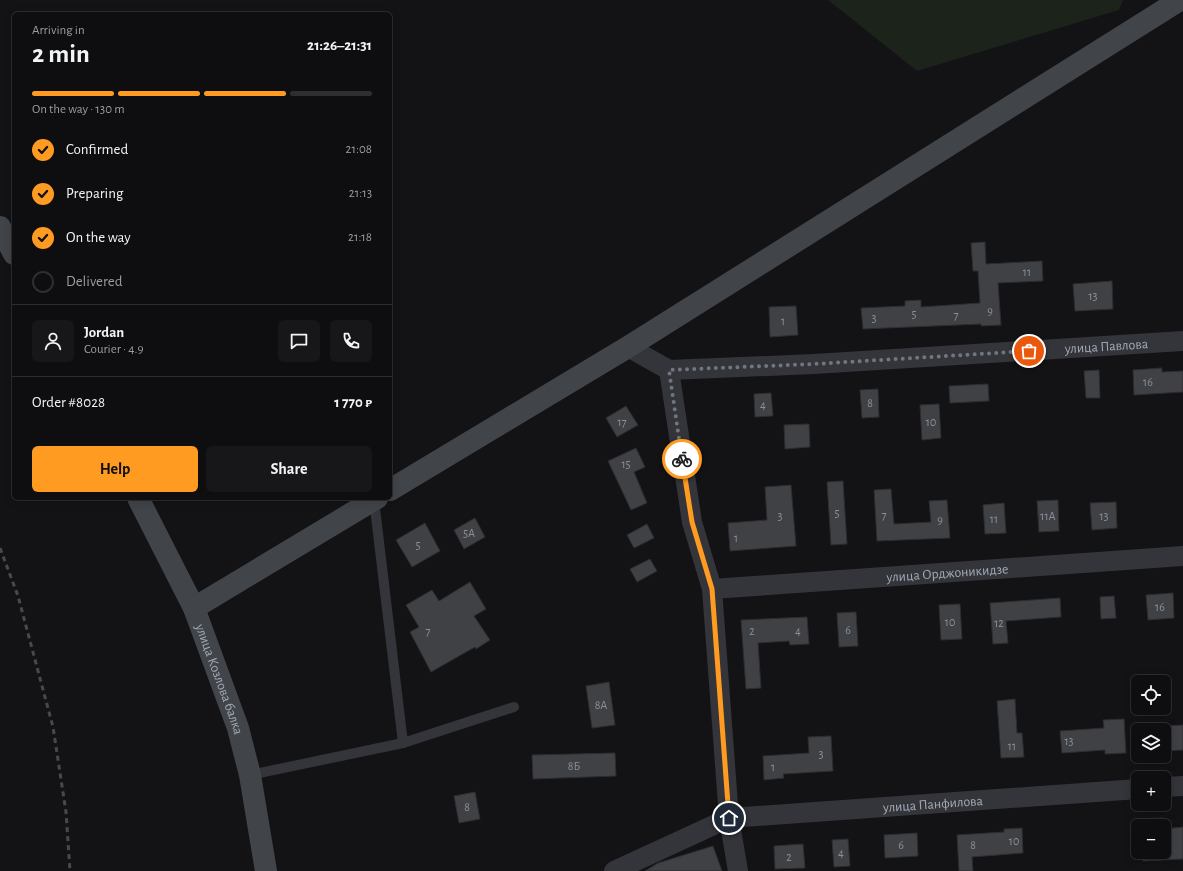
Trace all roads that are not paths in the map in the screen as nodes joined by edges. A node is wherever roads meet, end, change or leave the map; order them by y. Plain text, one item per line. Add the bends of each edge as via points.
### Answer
1 (1180, 0) edge
2 (0, 227) edge
3 (12, 250) edge
4 (1183, 341) edge
5 (628, 347) junction
6 (669, 370) junction
7 (392, 489) edge
8 (139, 500) edge
9 (373, 500) edge
10 (380, 500) edge
11 (1183, 556) edge
12 (712, 589) junction
13 (194, 608) junction
14 (514, 707) dead end
15 (403, 743) junction
16 (250, 775) junction
17 (1183, 786) edge
18 (1171, 787) edge
19 (1131, 789) edge
20 (729, 818) junction
21 (266, 871) edge
22 (614, 871) edge
23 (738, 871) edge

1 - 5 street
2 - 3 street
4 - 6 street, улица Павлова via 814,364
5 - 6 street
5 - 7 street
6 - 12 street via 692,522
8 - 13 street, улица Козлова балка
9 - 13 street
10 - 15 lane
11 - 12 street, улица Орджоникидзе
12 - 20 street
13 - 16 street, улица Козлова балка via 238,728
14 - 15 lane
15 - 16 lane
16 - 21 street, улица Козлова балка
17 - 18 street
19 - 20 street, улица Панфилова
20 - 22 street
20 - 23 street

